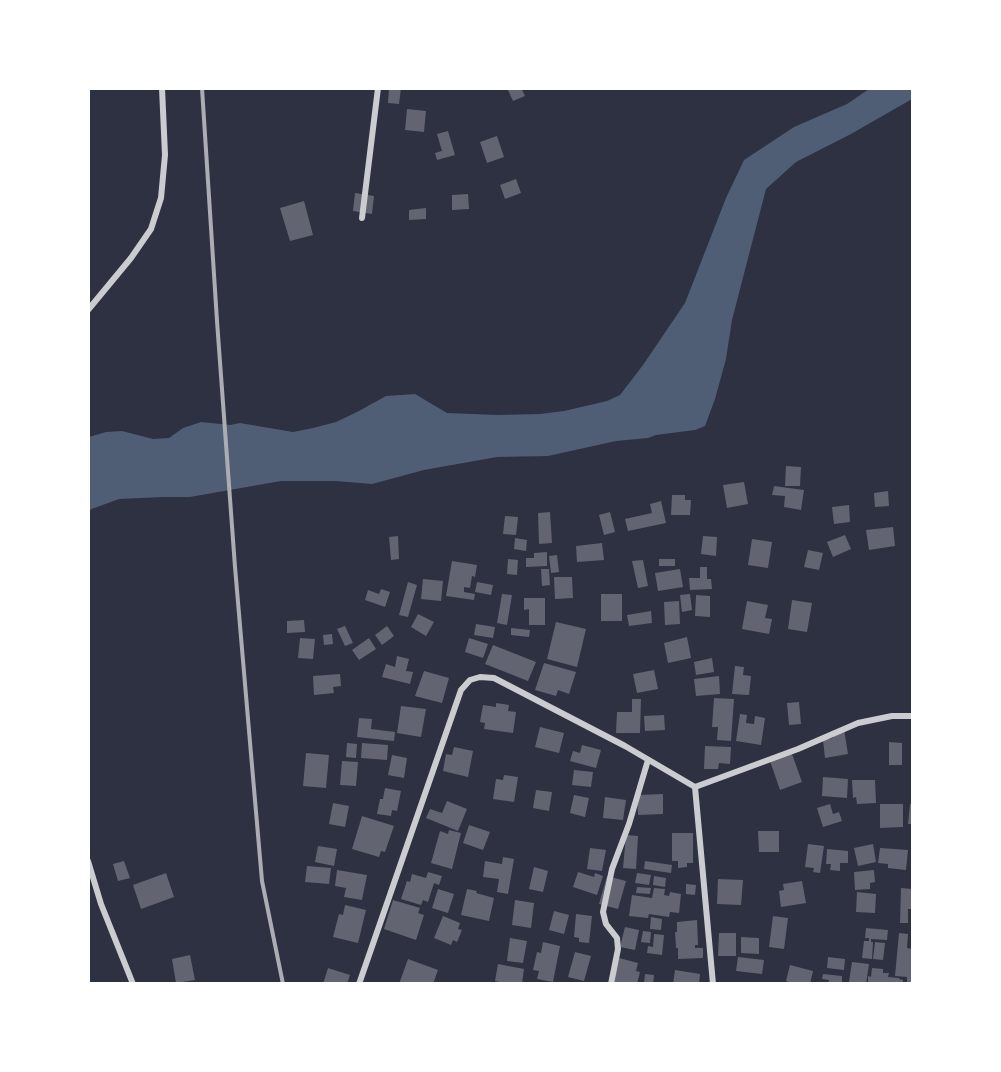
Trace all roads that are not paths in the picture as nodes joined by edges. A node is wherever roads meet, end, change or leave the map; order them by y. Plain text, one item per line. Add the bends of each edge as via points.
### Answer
1 (162, 88) edge
2 (378, 88) edge
3 (362, 218) dead end
4 (88, 310) edge
5 (912, 716) edge
6 (648, 760) junction
7 (695, 788) junction
8 (88, 861) edge
9 (133, 984) edge
10 (359, 984) edge
11 (610, 984) edge
12 (713, 984) edge

1 - 4 street via 165,155 158,208 151,229
2 - 3 street
5 - 7 street via 858,723
6 - 7 street
6 - 10 street via 494,678 470,680 461,690
6 - 11 street via 612,869 603,912 606,924 617,938
7 - 12 street
8 - 9 street

